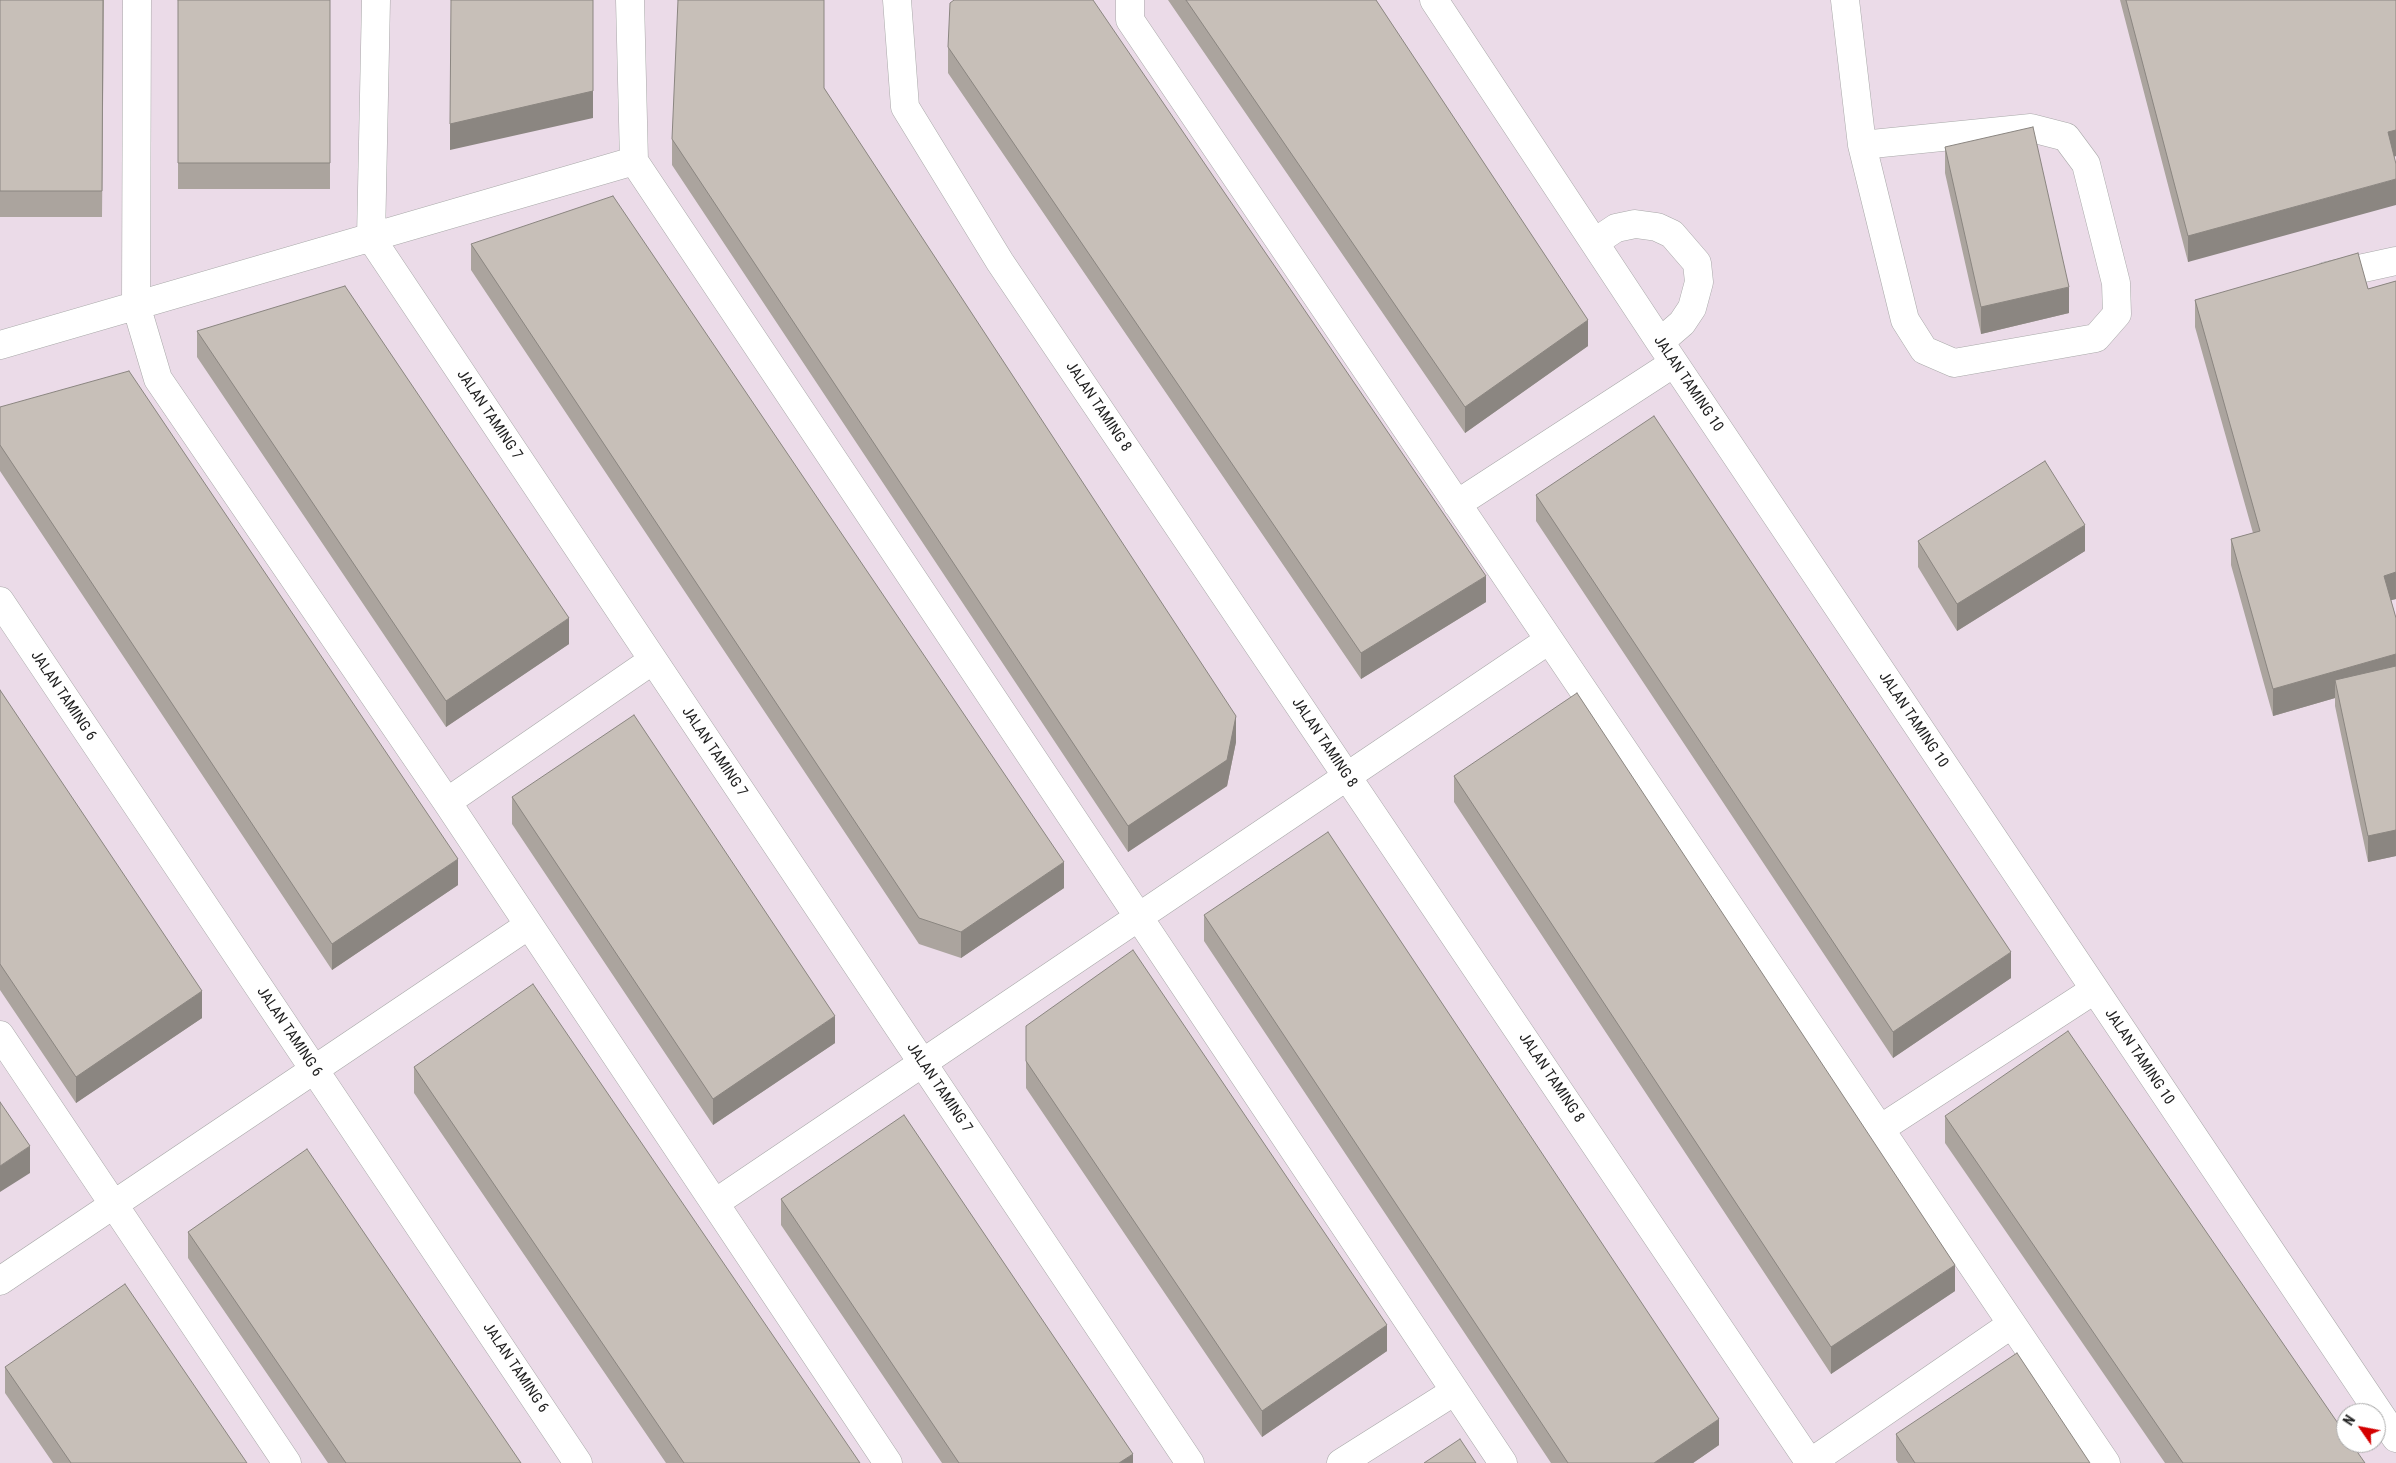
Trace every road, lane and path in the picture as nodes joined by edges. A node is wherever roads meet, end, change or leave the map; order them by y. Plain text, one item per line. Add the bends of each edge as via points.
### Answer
1 (137, 0) edge
2 (376, 0) edge
3 (630, 0) edge
4 (897, 0) edge
5 (1130, 0) edge
6 (1434, 0) edge
7 (1845, 0) edge
8 (1862, 145) junction
9 (634, 162) junction
10 (371, 238) junction
11 (1595, 242) junction
12 (2396, 261) edge
13 (2301, 282) edge
14 (136, 305) junction
15 (0, 344) edge
16 (1667, 353) junction
17 (1457, 504) junction
18 (0, 601) edge
19 (1550, 640) junction
20 (653, 660) junction
21 (1347, 777) junction
22 (447, 802) junction
23 (1139, 917) junction
24 (529, 925) junction
25 (2094, 990) junction
26 (0, 1036) edge
27 (922, 1064) junction
28 (314, 1070) junction
29 (1880, 1129) junction
30 (715, 1203) junction
31 (114, 1205) junction
32 (0, 1282) edge
33 (2012, 1324) junction
34 (1455, 1391) junction
35 (2396, 1438) edge
36 (287, 1463) edge
37 (578, 1463) edge
38 (888, 1463) edge
39 (1190, 1463) edge
40 (1340, 1463) edge
41 (1503, 1463) edge
42 (1810, 1463) edge
43 (2106, 1463) edge

1 - 14 street
2 - 10 street
3 - 9 street
4 - 21 street, JALAN TAMING 8 via 905,107 1000,262
5 - 17 street via 1130,20
6 - 11 street, JALAN TAMING 10
7 - 8 street
8 - 8 street via 1905,320 1924,350 1954,363 2096,338 2117,314 2116,283 2086,164 2066,137 2031,128
9 - 10 street
9 - 23 street
10 - 14 street
10 - 20 street, JALAN TAMING 7
11 - 16 street, JALAN TAMING 10
11 - 16 street via 1616,228 1635,224 1657,227 1672,234 1697,263 1699,282 1692,308
12 - 13 street
14 - 15 street
14 - 22 street via 158,379
16 - 17 street
16 - 25 street, JALAN TAMING 10
17 - 19 street
18 - 28 street, JALAN TAMING 6
19 - 21 street
19 - 29 street
20 - 22 street
20 - 27 street, JALAN TAMING 7
21 - 23 street
21 - 42 street, JALAN TAMING 8
22 - 24 street
23 - 27 street
23 - 34 street
24 - 28 street
24 - 30 street
25 - 29 street
25 - 35 street, JALAN TAMING 10
26 - 31 street
27 - 30 street
27 - 39 street, JALAN TAMING 7
28 - 31 street
28 - 37 street, JALAN TAMING 6
29 - 33 street
30 - 38 street
31 - 32 street
31 - 36 street
33 - 42 street
33 - 43 street
34 - 40 street
34 - 41 street

